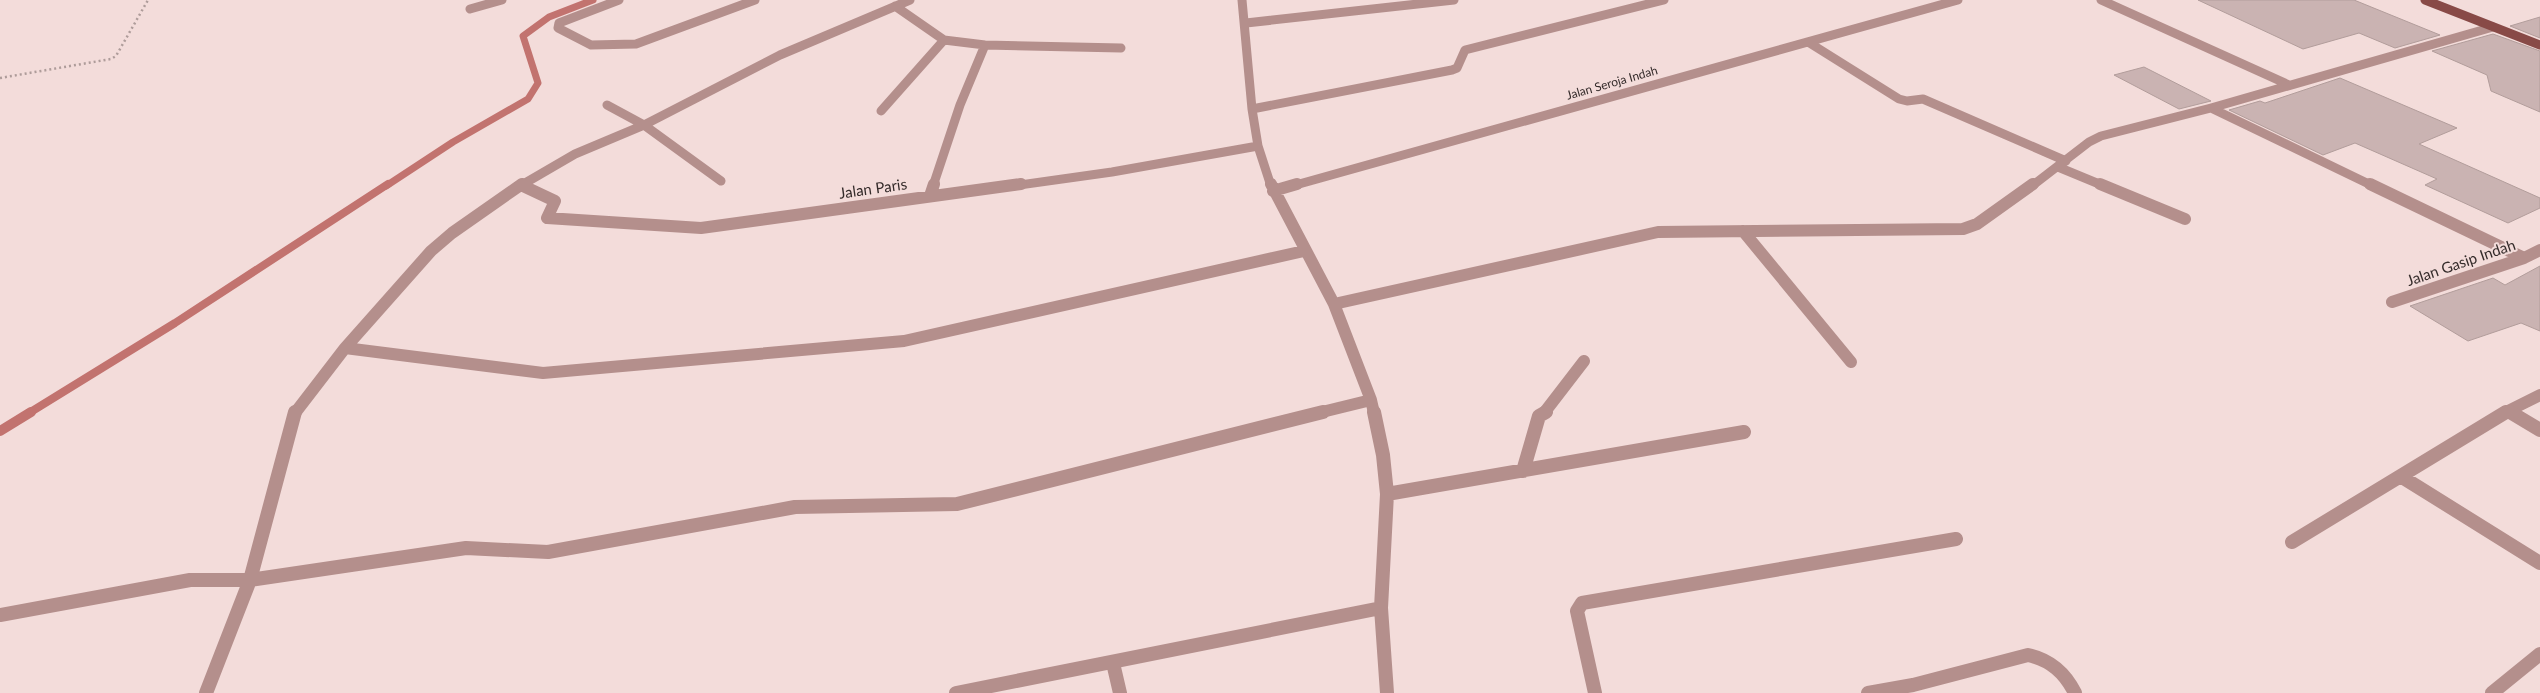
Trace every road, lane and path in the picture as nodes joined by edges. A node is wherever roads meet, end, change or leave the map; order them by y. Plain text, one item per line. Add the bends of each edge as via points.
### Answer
1 (148, 0) edge
2 (502, 0) edge
3 (619, 0) edge
4 (755, 0) edge
5 (910, 0) edge
6 (1242, 0) edge
7 (1454, 0) edge
8 (1664, 0) edge
9 (1958, 0) edge
10 (2101, 0) edge
11 (2425, 0) edge
12 (895, 6) junction
13 (470, 9) dead end
14 (1246, 23) junction
15 (2493, 26) junction
16 (944, 40) junction
17 (1808, 42) junction
18 (985, 45) junction
19 (2540, 45) edge
20 (1121, 48) dead end
21 (0, 78) edge
22 (2290, 85) junction
23 (607, 105) dead end
24 (2211, 108) junction
25 (1252, 109) junction
26 (881, 111) dead end
27 (644, 125) junction
28 (1258, 146) junction
29 (2062, 164) junction
30 (721, 181) dead end
31 (521, 185) junction
32 (1273, 191) junction
33 (930, 196) junction
34 (2185, 219) dead end
35 (1744, 231) junction
36 (2540, 250) edge
37 (1304, 251) junction
38 (2524, 258) junction
39 (2392, 302) dead end
40 (1334, 304) junction
41 (345, 348) junction
42 (1584, 362) dead end
43 (1851, 362) dead end
44 (2540, 395) edge
45 (1371, 400) junction
46 (2508, 411) junction
47 (2540, 430) edge
48 (1744, 432) dead end
49 (1523, 471) junction
50 (2402, 477) junction
51 (1387, 494) junction
52 (1956, 539) dead end
53 (2292, 542) dead end
54 (2540, 564) edge
55 (250, 580) junction
56 (1382, 608) junction
57 (0, 615) edge
58 (2540, 654) edge
59 (1114, 663) junction
60 (1914, 689) edge
61 (206, 693) edge
62 (956, 693) edge
63 (1120, 693) edge
64 (1387, 693) edge
65 (1595, 693) edge
66 (1868, 693) edge
67 (2075, 693) edge
68 (2492, 693) edge

1 - 21 path via 116,56 111,59
2 - 13 street
3 - 4 street via 559,23 558,28 590,45 636,44
5 - 12 street
6 - 14 street
7 - 14 street
8 - 25 street via 1466,50 1452,70
9 - 17 street, Jalan Seroja Indah
10 - 22 street
11 - 15 main road
12 - 16 street
12 - 27 street via 780,54
14 - 25 street
15 - 19 main road
15 - 22 street
16 - 18 street
16 - 26 street
17 - 29 street via 1899,99 1923,99
17 - 32 street, Jalan Seroja Indah
18 - 20 street
18 - 33 street via 960,105
22 - 24 street
23 - 27 street
24 - 29 street via 2101,136
24 - 38 street
25 - 28 street
27 - 30 street
27 - 31 street via 583,150
28 - 32 street
28 - 33 street, Jalan Paris via 1112,172
29 - 34 street
29 - 35 street via 1977,224 1963,229
31 - 33 street, Jalan Paris via 555,201 548,218 695,229
31 - 41 street via 431,251
32 - 37 street
35 - 40 street via 1640,235
35 - 43 street
36 - 38 street, Jalan Gasip Indah
37 - 40 street
37 - 41 street via 896,342 543,373
38 - 39 street, Jalan Gasip Indah
40 - 45 street
41 - 55 street via 296,410
42 - 49 street via 1540,416
44 - 46 street
45 - 51 street via 1383,455
45 - 55 street via 957,504 796,507 548,552 466,548
46 - 47 street
46 - 50 street
48 - 49 street
49 - 51 street
50 - 53 street
50 - 54 street
51 - 56 street
52 - 65 street via 1582,603 1577,611
55 - 57 street via 205,578 175,582
55 - 61 street
56 - 59 street
56 - 64 street
58 - 68 street
59 - 62 street
59 - 63 street
60 - 66 street
60 - 67 street via 2028,655 2041,657 2055,666 2068,678

